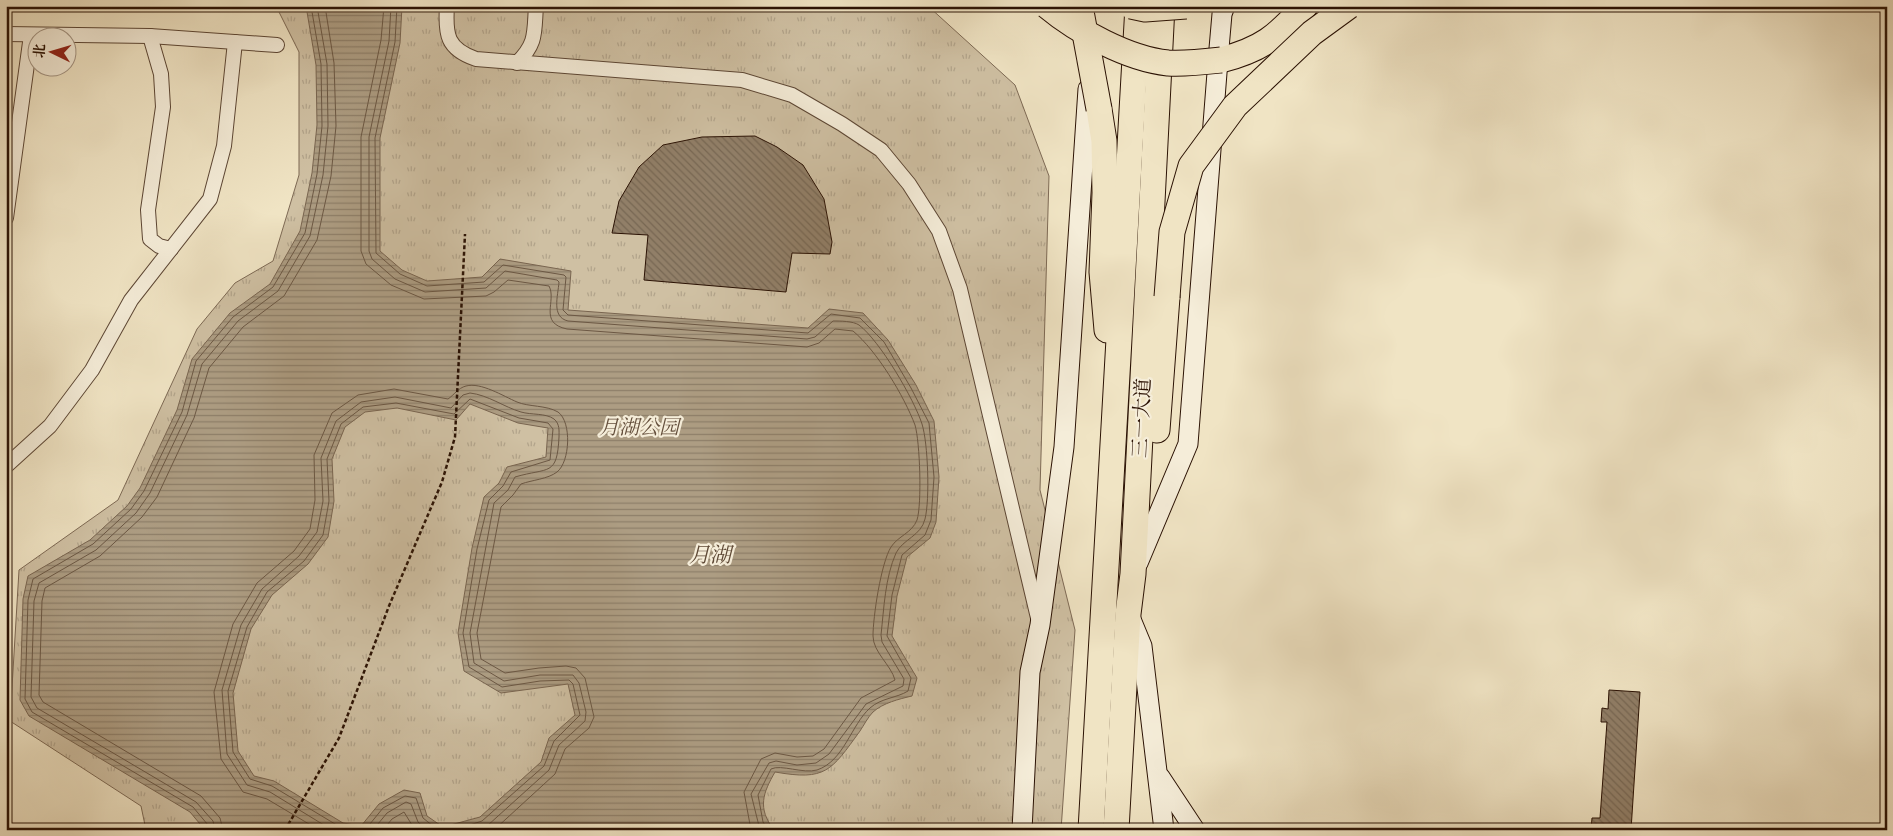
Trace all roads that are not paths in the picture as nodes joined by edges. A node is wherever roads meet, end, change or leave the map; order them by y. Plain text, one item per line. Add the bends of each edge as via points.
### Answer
1 (446, 6) edge
2 (536, 6) edge
3 (1047, 6) edge
4 (1080, 6) edge
5 (1131, 6) edge
6 (1138, 6) edge
7 (1162, 6) edge
8 (1186, 6) edge
9 (1225, 6) edge
10 (1305, 6) edge
11 (1349, 6) edge
12 (6, 34) edge
13 (28, 36) edge
14 (78, 36) edge
15 (150, 36) junction
16 (534, 40) junction
17 (235, 42) junction
18 (277, 46) dead end
19 (28, 58) edge
20 (517, 62) junction
21 (553, 65) junction
22 (6, 218) edge
23 (171, 249) junction
24 (1114, 441) junction
25 (6, 466) edge
26 (1136, 512) junction
27 (1133, 574) junction
28 (1128, 614) junction
29 (1040, 625) junction
30 (1157, 772) junction
31 (1022, 830) edge
32 (1091, 830) edge
33 (1116, 830) edge
34 (1164, 830) edge
35 (1195, 830) edge

1 - 20 street via 448,37 454,48 476,59
2 - 16 street
3 - 10 highway, bridge via 1064,20 1118,48 1149,59 1187,64 1221,60 1257,49 1280,34
4 - 24 highway, bridge via 1104,141 1102,272
4 - 29 main road via 1090,54 1087,117 1064,447
5 - 8 highway, bridge via 1145,9
6 - 24 highway, 三一大道
7 - 26 highway, 三一大道
9 - 27 main road via 1188,444
11 - 26 highway, bridge via 1312,33 1235,106 1191,166 1172,232 1154,462
12 - 13 street
14 - 15 street
15 - 17 street
15 - 23 street via 161,74 163,107 148,210 150,239
16 - 20 street
16 - 21 street via 539,51
17 - 18 street
17 - 23 street via 224,146 210,199
19 - 22 street
20 - 21 street
21 - 29 street via 742,80 792,95 881,150 910,184 939,231 960,289
23 - 25 street via 131,300 92,370 50,426
24 - 32 highway, 三一大道
26 - 27 highway, 三一大道
27 - 28 highway, 三一大道
28 - 30 main road via 1142,646
28 - 33 highway, 三一大道
29 - 31 main road via 1030,672
30 - 34 main road
30 - 35 main road

